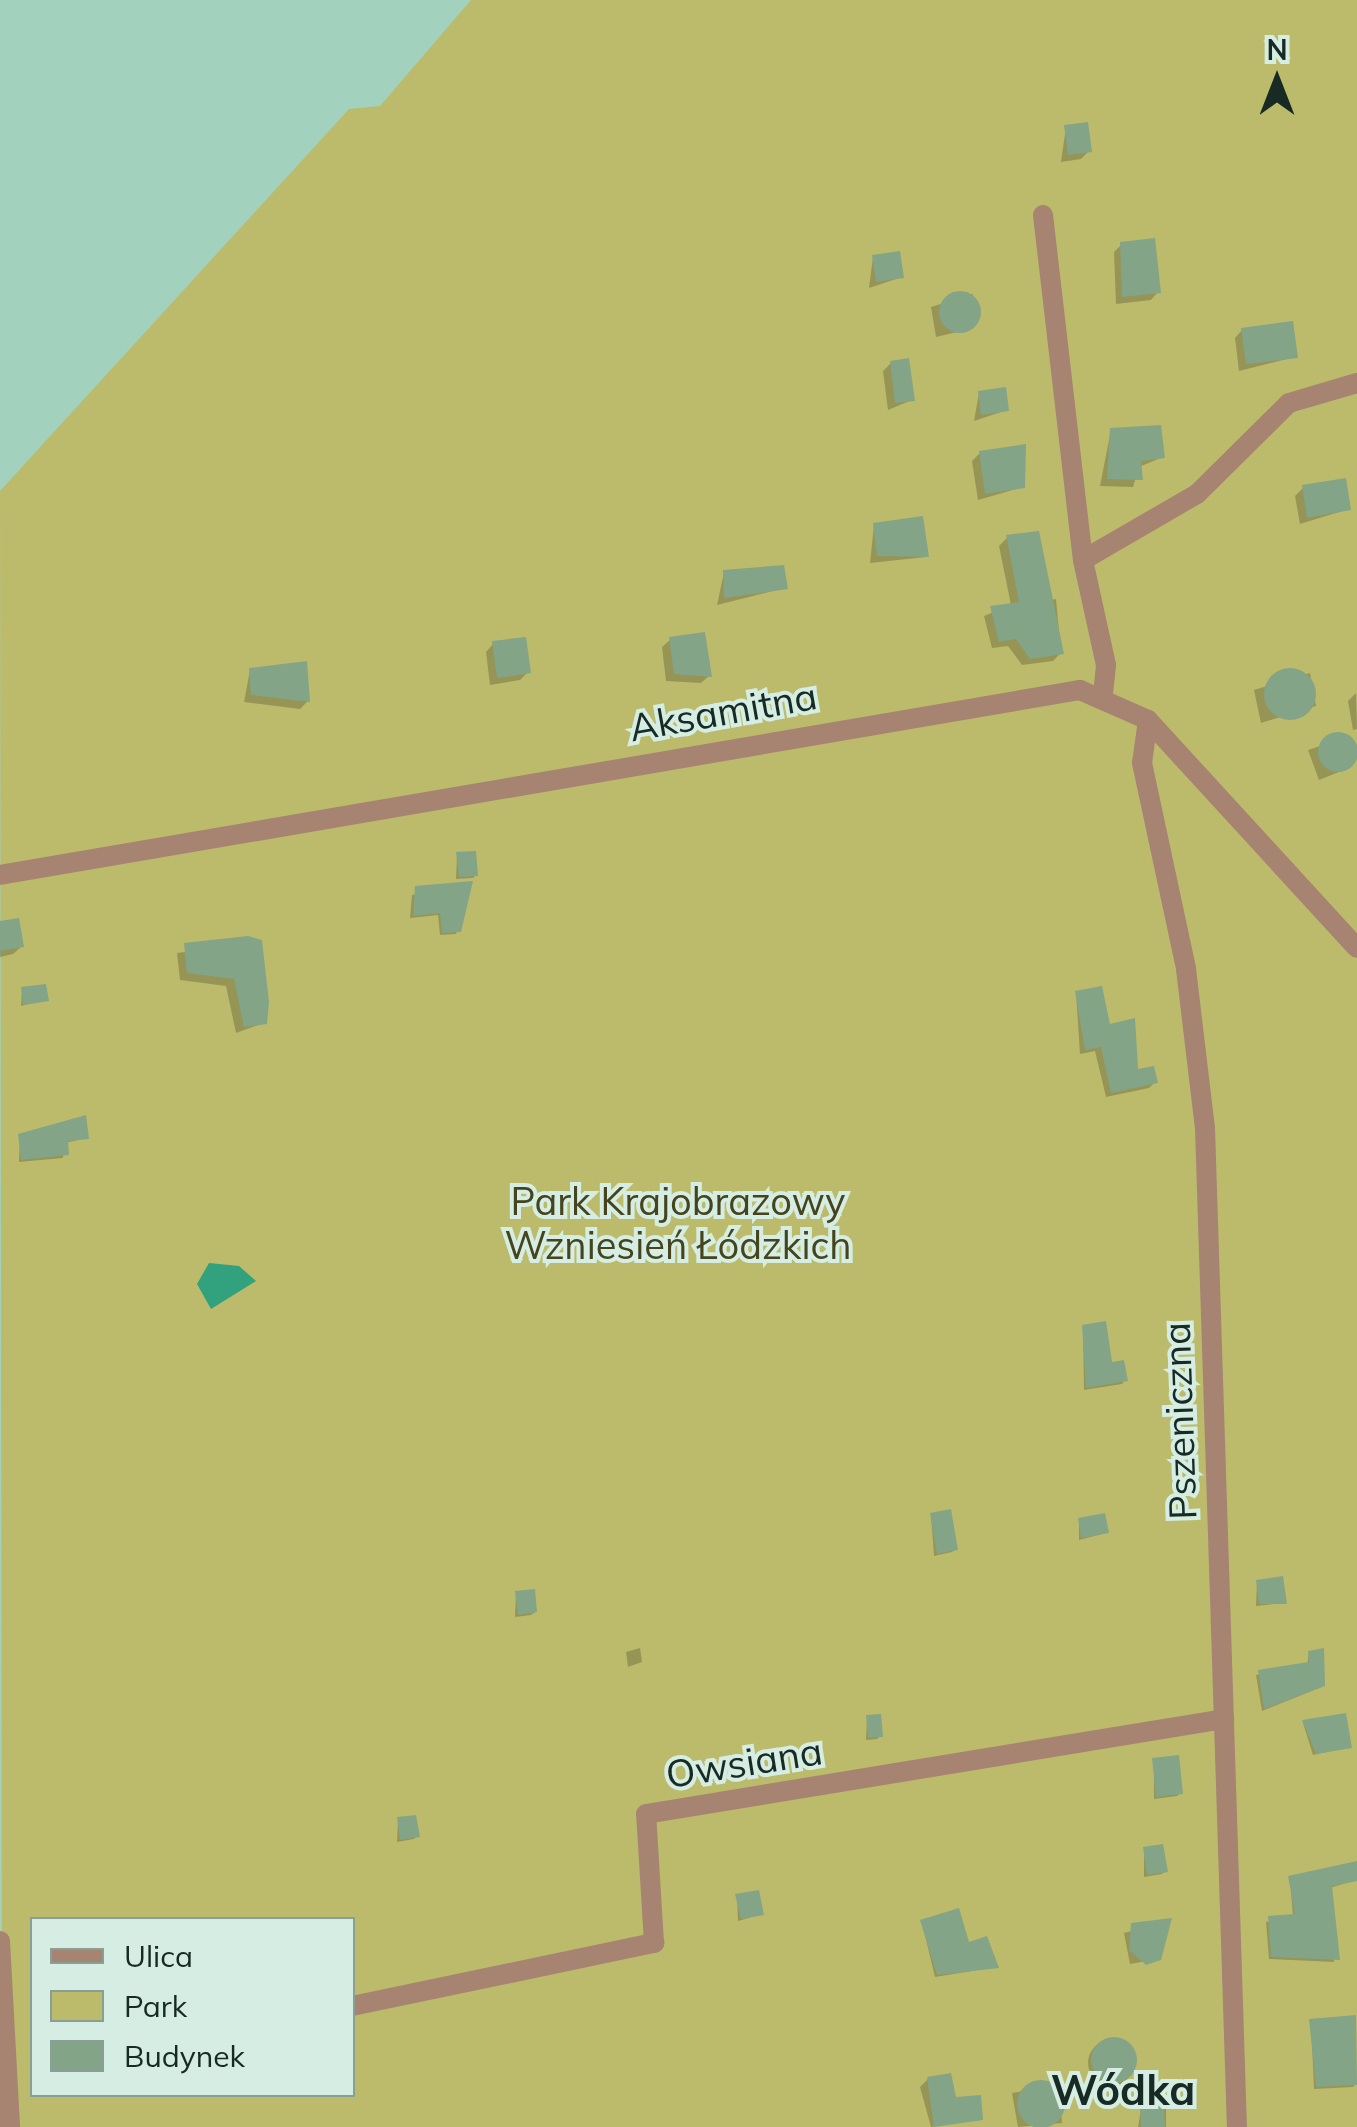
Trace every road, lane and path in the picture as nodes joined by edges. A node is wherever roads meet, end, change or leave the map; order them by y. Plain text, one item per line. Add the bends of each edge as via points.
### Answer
1 (1044, 215) dead end
2 (1357, 383) edge
3 (1084, 560) junction
4 (1103, 694) junction
5 (1148, 720) junction
6 (0, 875) edge
7 (1357, 948) edge
8 (1224, 1719) junction
9 (0, 1940) edge
10 (355, 2005) edge
11 (22, 2063) edge
12 (10, 2127) edge
13 (1236, 2127) edge

1 - 3 street
2 - 3 street via 1289,404 1197,494
3 - 4 street via 1106,665
4 - 5 street
4 - 6 street, Aksamitna via 1024,695
5 - 7 street
5 - 8 street, Pszeniczna via 1142,763 1186,970 1205,1128
8 - 10 street, Owsiana via 646,1814 654,1943
8 - 13 street, Pszeniczna
9 - 11 street
11 - 12 street

